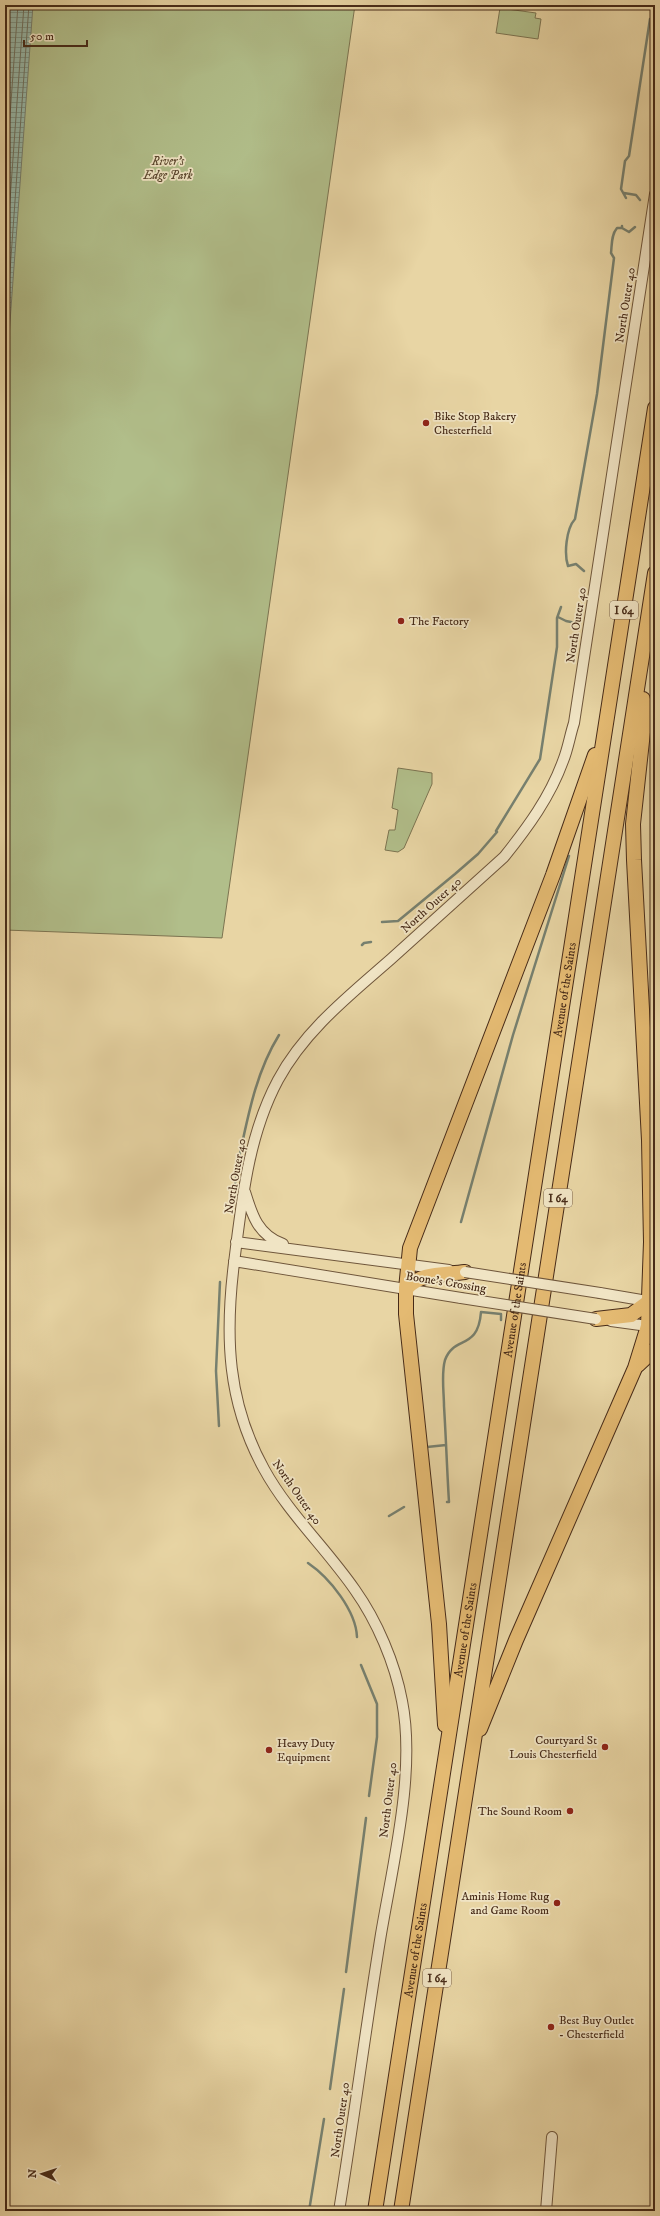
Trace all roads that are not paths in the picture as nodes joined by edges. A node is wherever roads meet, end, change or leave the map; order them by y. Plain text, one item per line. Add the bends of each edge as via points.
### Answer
1 (655, 194) edge
2 (655, 408) edge
3 (655, 573) edge
4 (643, 651) junction
5 (606, 725) junction
6 (244, 1190) junction
7 (236, 1242) junction
8 (653, 1248) edge
9 (298, 1249) junction
10 (234, 1261) junction
11 (408, 1264) junction
12 (465, 1272) junction
13 (406, 1289) junction
14 (652, 1302) edge
15 (596, 1319) junction
16 (652, 1326) edge
17 (655, 1349) edge
18 (635, 1368) junction
19 (473, 1746) junction
20 (446, 1756) junction
21 (552, 2137) dead end
22 (339, 2211) edge
23 (375, 2211) edge
24 (401, 2211) edge
25 (546, 2211) edge

1 - 6 street, North Outer 40 via 574,723 564,761 530,826 504,857 340,1003 296,1053 280,1077 259,1126 247,1166
2 - 5 highway, Avenue of the Saints / I 64
3 - 4 highway, Avenue of the Saints / I 64
4 - 8 highway via 643,732 635,798 634,860
4 - 19 highway, Avenue of the Saints / I 64
5 - 11 highway via 553,875 410,1248
5 - 20 highway, Avenue of the Saints / I 64
6 - 7 street, North Outer 40
6 - 9 street via 259,1228 274,1240
7 - 9 street, Boone's Crossing
7 - 10 street, North Outer 40
8 - 14 highway
9 - 11 street, Boone's Crossing
10 - 13 street, Boone's Crossing
10 - 22 street, North Outer 40 via 228,1332 230,1365 243,1421 266,1473 302,1524 356,1591 371,1617 395,1675 402,1700 407,1737 401,1812
11 - 12 street, Boone's Crossing
11 - 13 highway
12 - 13 highway via 423,1276
12 - 14 street, Boone's Crossing, bridge
13 - 15 street, Boone's Crossing, bridge
13 - 20 highway via 406,1314 439,1624
14 - 15 highway via 631,1315
14 - 16 highway
15 - 16 street, Boone's Crossing
16 - 18 highway
17 - 18 highway
18 - 19 highway via 516,1640
19 - 24 highway, Avenue of the Saints / I 64
20 - 23 highway, Avenue of the Saints / I 64
21 - 25 street

